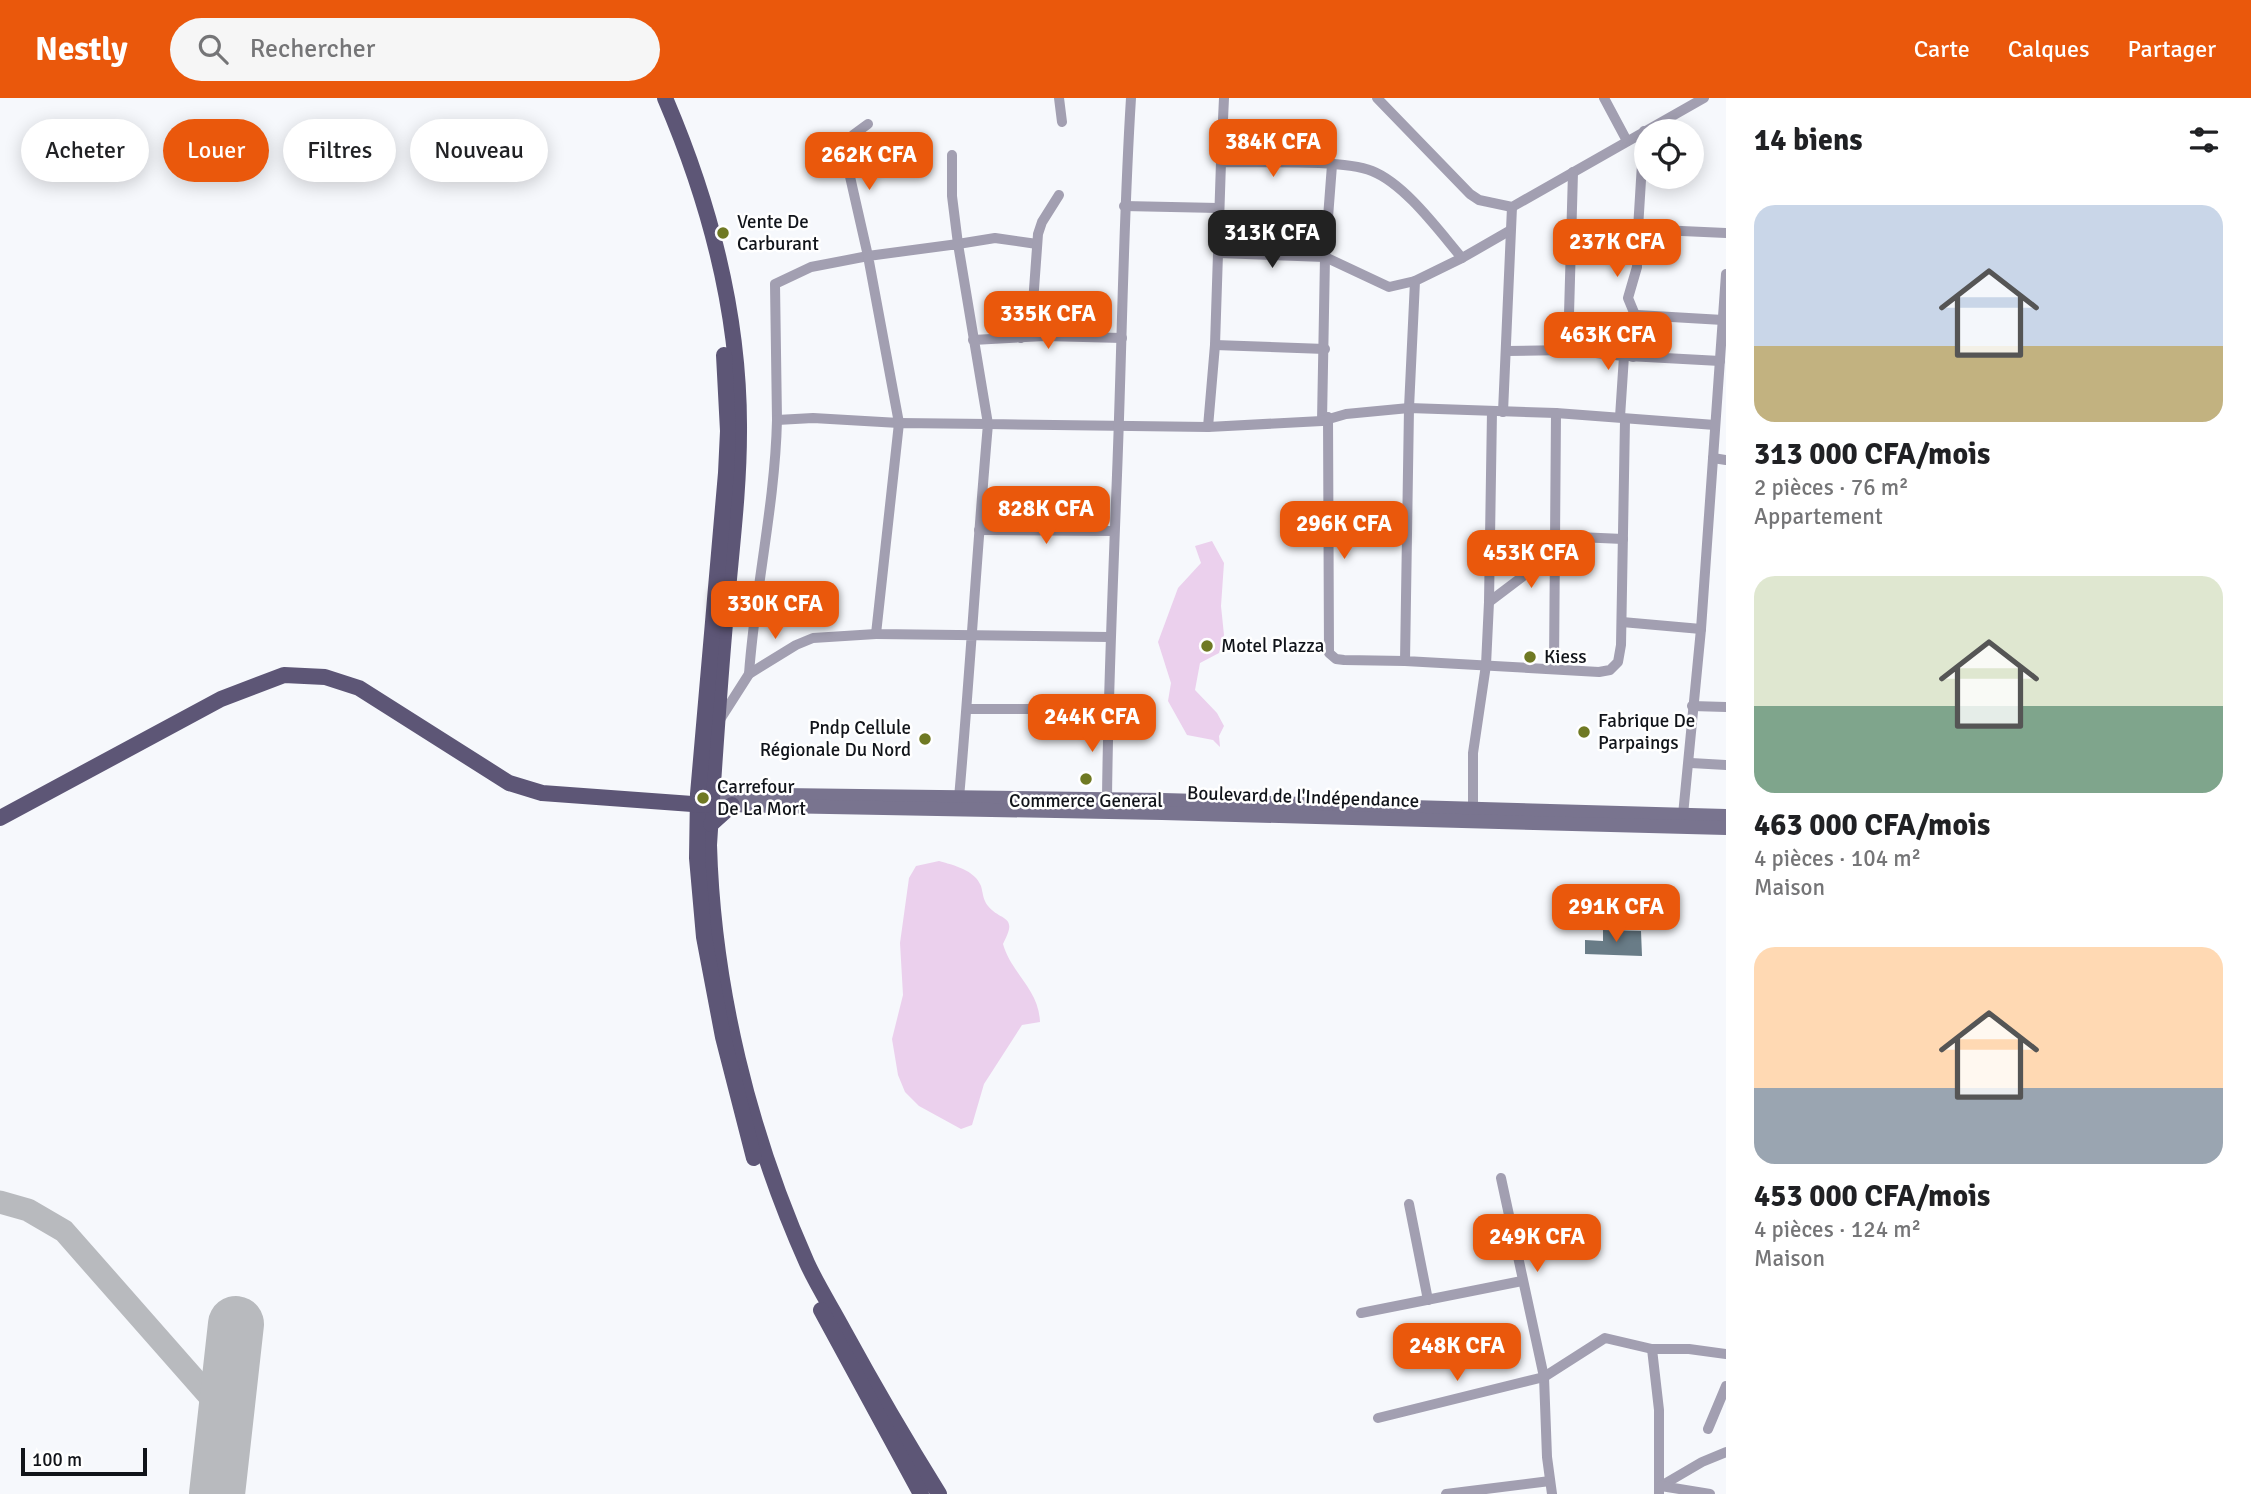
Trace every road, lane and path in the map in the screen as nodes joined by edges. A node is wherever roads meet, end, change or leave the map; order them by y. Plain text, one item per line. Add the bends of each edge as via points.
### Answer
1 (653, 98) edge
2 (665, 98) edge
3 (1059, 98) edge
4 (1131, 98) edge
5 (1224, 98) edge
6 (1377, 98) edge
7 (1604, 98) edge
8 (1704, 98) edge
9 (1666, 119) edge
10 (1062, 122) dead end
11 (868, 124) dead end
12 (1634, 137) edge
13 (1627, 141) junction
14 (952, 155) dead end
15 (1221, 162) junction
16 (1332, 165) junction
17 (1573, 172) junction
18 (1641, 189) edge
19 (1059, 195) dead end
20 (1124, 206) junction
21 (1512, 207) junction
22 (1219, 208) junction
23 (1639, 229) junction
24 (1509, 231) junction
25 (1726, 233) edge
26 (958, 244) junction
27 (1037, 244) junction
28 (1219, 253) junction
29 (868, 256) junction
30 (1325, 257) junction
31 (1462, 258) junction
32 (1726, 274) edge
33 (1415, 281) junction
34 (1724, 313) edge
35 (1637, 315) junction
36 (1021, 338) junction
37 (1122, 338) junction
38 (973, 340) junction
39 (1215, 345) junction
40 (1325, 349) junction
41 (1569, 350) junction
42 (1507, 351) junction
43 (1628, 356) junction
44 (1720, 361) junction
45 (1409, 408) junction
46 (1498, 411) junction
47 (1556, 414) junction
48 (1325, 419) junction
49 (1623, 419) junction
50 (777, 420) junction
51 (899, 423) junction
52 (988, 424) junction
53 (1118, 424) junction
54 (1715, 425) junction
55 (1208, 427) junction
56 (1713, 458) junction
57 (1726, 460) edge
58 (979, 530) junction
59 (1114, 531) junction
60 (1555, 536) junction
61 (1623, 539) junction
62 (1555, 552) junction
63 (1489, 602) junction
64 (1622, 622) junction
65 (1701, 629) junction
66 (876, 634) junction
67 (970, 637) junction
68 (1109, 637) junction
69 (1405, 661) junction
70 (1486, 664) junction
71 (1554, 668) junction
72 (749, 674) junction
73 (1692, 706) junction
74 (1726, 707) edge
75 (967, 709) junction
76 (1108, 709) junction
77 (717, 723) junction
78 (1691, 762) dead end
79 (1726, 765) edge
80 (959, 798) junction
81 (705, 800) junction
82 (1107, 800) junction
83 (732, 806) junction
84 (1473, 809) junction
85 (1683, 815) junction
86 (1726, 816) edge
87 (0, 818) edge
88 (710, 824) junction
89 (1726, 828) edge
90 (1501, 1178) dead end
91 (1409, 1204) dead end
92 (1522, 1281) junction
93 (1428, 1300) junction
94 (1361, 1313) dead end
95 (1652, 1349) junction
96 (1726, 1354) edge
97 (1544, 1377) junction
98 (1726, 1386) edge
99 (1378, 1418) dead end
100 (1708, 1429) dead end
101 (1726, 1452) edge
102 (1550, 1481) junction
103 (1660, 1490) edge
104 (921, 1494) edge
105 (939, 1494) edge
106 (1446, 1494) edge
107 (1552, 1494) edge
108 (1710, 1494) edge

1 - 81 main road via 702,223 724,361 728,431
2 - 77 main road via 711,220 735,360 737,486
3 - 10 street
4 - 20 street
5 - 15 street
6 - 21 street via 1470,194
7 - 13 street
8 - 9 street
11 - 29 street via 853,135 846,159
12 - 13 street
13 - 17 street
14 - 26 street
15 - 16 street
15 - 22 street
16 - 30 street
16 - 31 street via 1371,170 1384,177
17 - 21 street
17 - 41 street
18 - 23 street
19 - 27 street via 1042,222
20 - 22 street
20 - 37 street
21 - 24 street
22 - 28 street
23 - 25 street
23 - 35 street via 1637,267 1628,298
24 - 31 street
24 - 42 street
26 - 27 street via 995,238
26 - 29 street
26 - 38 street
27 - 36 street via 1032,317
28 - 30 street
28 - 39 street
29 - 50 street via 811,267 775,284
29 - 51 street
30 - 33 street via 1388,287
30 - 40 street
31 - 33 street
32 - 34 street
33 - 45 street
34 - 35 street
34 - 44 street
35 - 43 street via 1640,327
36 - 37 street
36 - 38 street
37 - 53 street
38 - 52 street
39 - 40 street
39 - 55 street
40 - 48 street
41 - 42 street
41 - 43 street
42 - 46 street
43 - 44 street
43 - 49 street
44 - 54 street
45 - 46 street
45 - 48 street
45 - 69 street
46 - 47 street
46 - 63 street
47 - 49 street
47 - 60 street
48 - 55 street
48 - 69 street via 1328,653 1344,660
49 - 54 street
49 - 61 street
50 - 51 street
50 - 72 street
51 - 52 street
51 - 66 street
52 - 53 street
52 - 58 street
53 - 55 street
53 - 59 street
54 - 56 street
56 - 57 street
56 - 65 street
58 - 59 street
58 - 67 street
59 - 68 street
60 - 61 street
60 - 62 street
61 - 64 street
62 - 63 street
62 - 71 street
63 - 70 street
64 - 65 street
64 - 71 street via 1618,662 1609,670
65 - 73 street
66 - 67 street
66 - 72 street via 813,638
67 - 68 street
67 - 75 street
68 - 76 street
69 - 70 street
70 - 71 street
70 - 84 street via 1473,753
72 - 77 street
73 - 74 street
73 - 85 street
75 - 76 street
75 - 80 street
76 - 82 street
77 - 81 main road
78 - 79 street
80 - 81 main road, Boulevard de l'Indépendance
80 - 82 main road, Boulevard de l'Indépendance
81 - 83 main road, Boulevard de l'Indépendance
81 - 87 main road via 685,794 662,800 542,793 509,783 359,688 326,677 284,675 221,699
81 - 88 main road
81 - 104 main road via 697,858 704,937 730,1072 754,1157 789,1246
82 - 84 main road, Boulevard de l'Indépendance
83 - 88 main road
83 - 89 main road, Boulevard de l'Indépendance
84 - 85 main road, Boulevard de l'Indépendance
85 - 86 main road, Boulevard de l'Indépendance
88 - 105 main road via 712,902 721,968 764,1153 808,1264 896,1426
90 - 92 street
91 - 93 street
92 - 93 street
92 - 97 street
93 - 94 street
95 - 96 street
95 - 97 street via 1605,1338
95 - 103 street via 1659,1410
97 - 99 street
97 - 102 street
98 - 100 street
101 - 103 street
102 - 106 street
102 - 107 street
103 - 108 street

